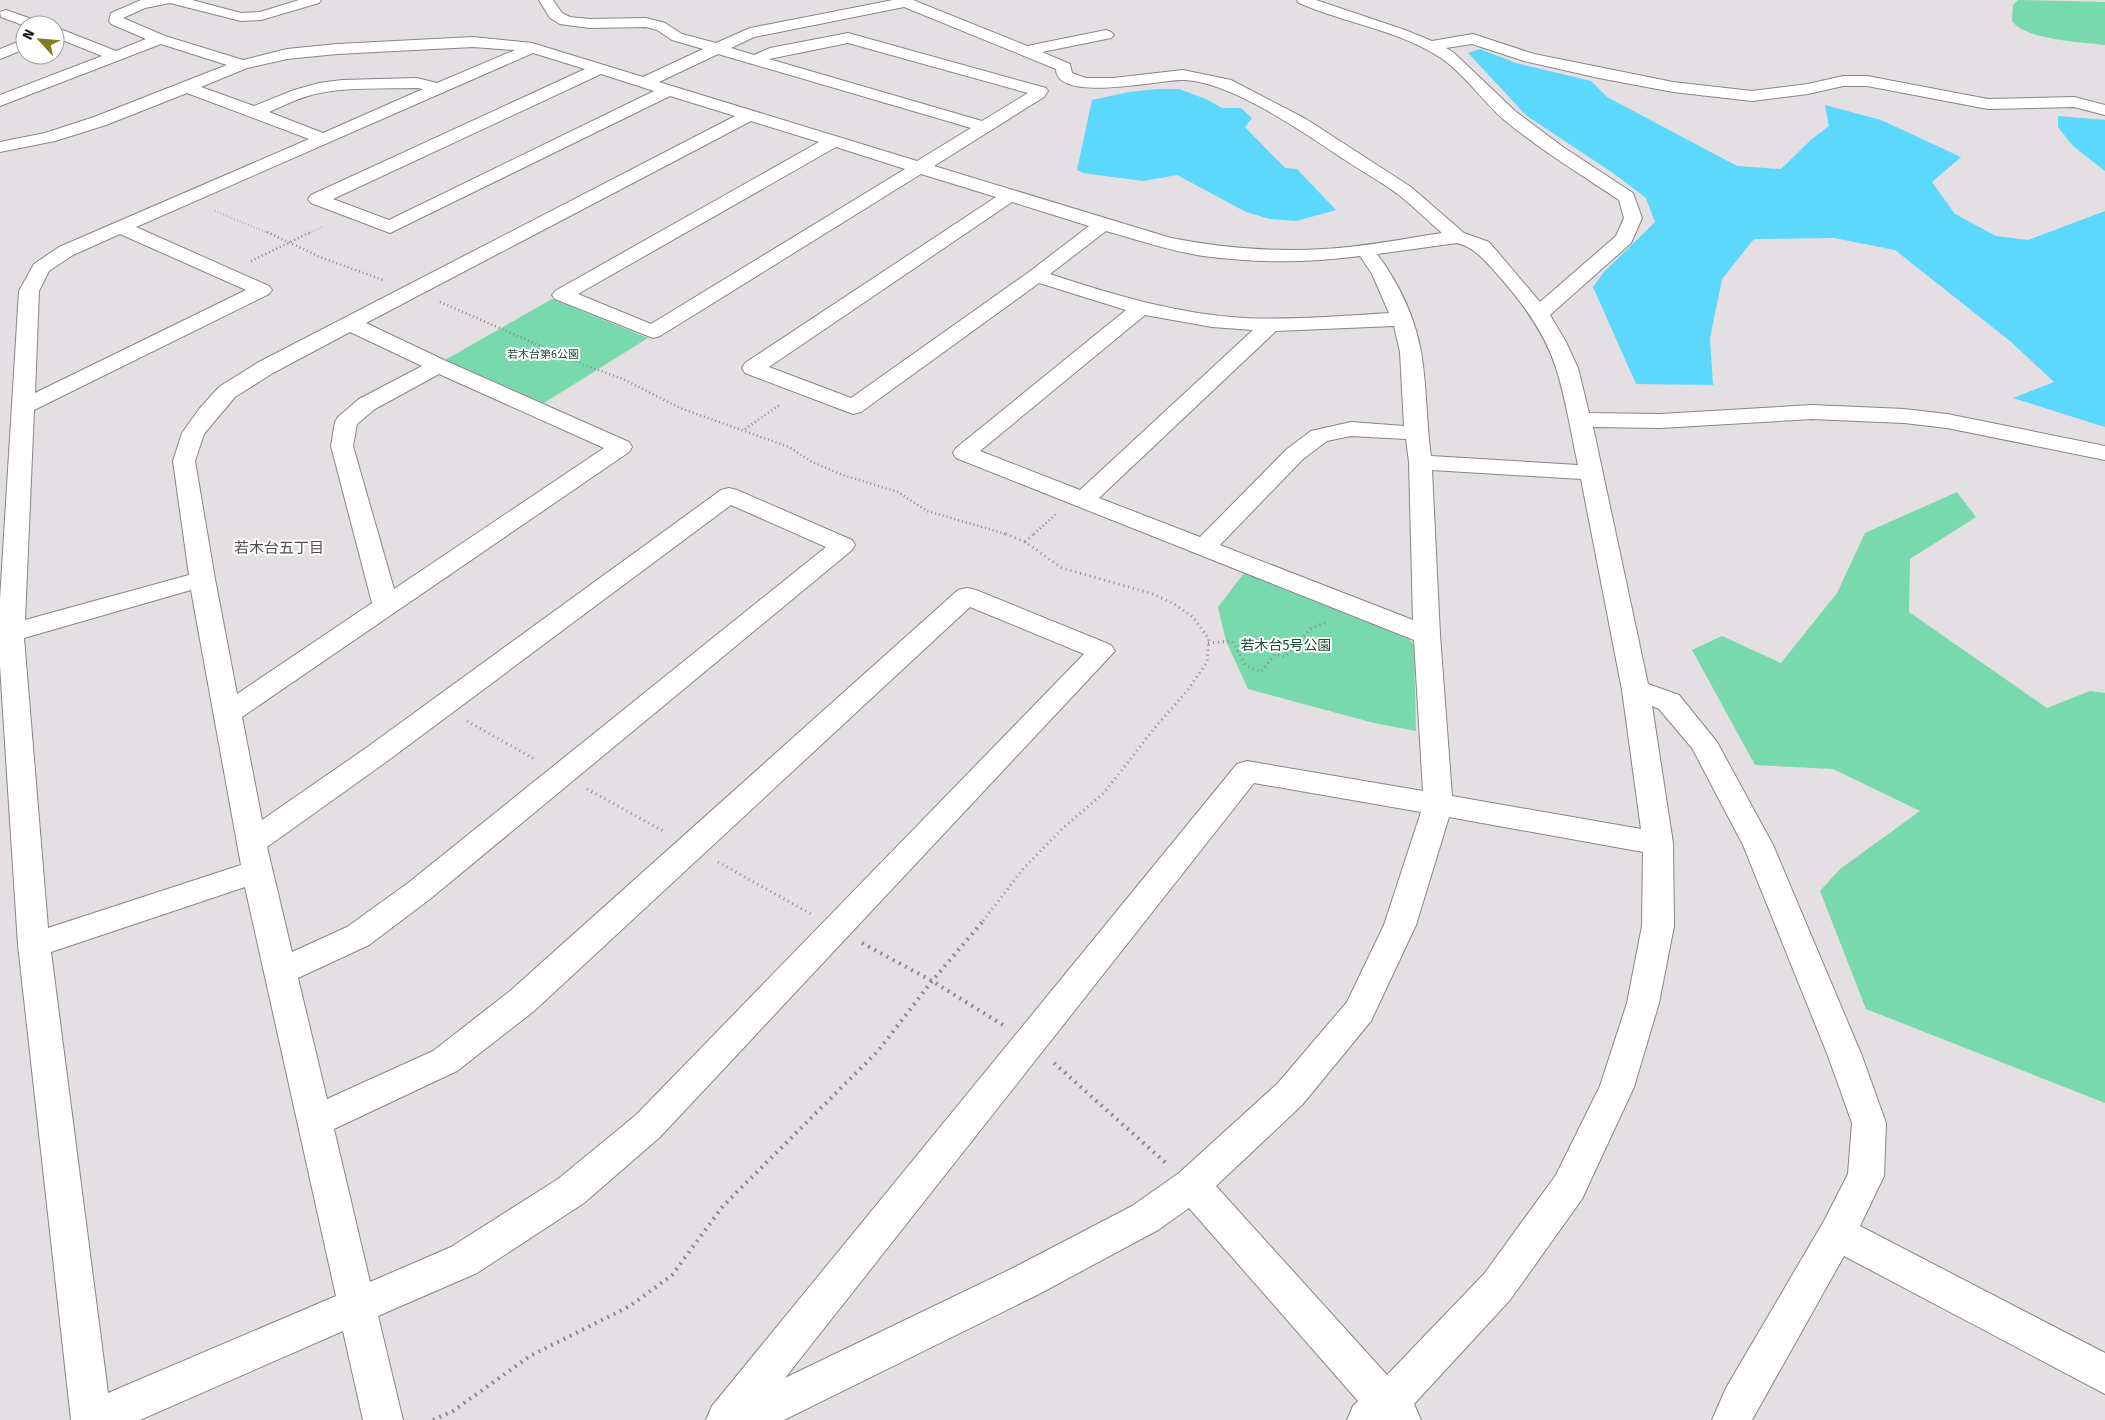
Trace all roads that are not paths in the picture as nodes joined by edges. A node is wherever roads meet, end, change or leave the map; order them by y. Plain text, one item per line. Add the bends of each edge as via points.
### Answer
1 (165, 0) edge
2 (175, 0) edge
3 (314, 0) edge
4 (547, 0) edge
5 (1304, 0) edge
6 (146, 1) edge
7 (904, 1) edge
8 (6, 14) dead end
9 (15, 17) edge
10 (1106, 35) dead end
11 (65, 36) edge
12 (160, 39) junction
13 (1430, 46) junction
14 (15, 48) edge
15 (532, 48) junction
16 (715, 48) junction
17 (1026, 51) junction
18 (0, 54) edge
19 (116, 56) junction
20 (755, 60) junction
21 (242, 66) junction
22 (600, 69) junction
23 (1064, 76) junction
24 (644, 83) junction
25 (187, 88) junction
26 (438, 88) junction
27 (669, 90) junction
28 (1040, 91) junction
29 (0, 101) edge
30 (2105, 110) edge
31 (255, 112) junction
32 (750, 115) junction
33 (984, 127) junction
34 (322, 138) junction
35 (834, 141) junction
36 (0, 148) edge
37 (920, 167) junction
38 (1009, 196) junction
39 (1103, 224) junction
40 (120, 227) junction
41 (1456, 236) junction
42 (1365, 250) junction
43 (1036, 276) junction
44 (1140, 308) junction
45 (1539, 314) junction
46 (1402, 319) junction
47 (351, 324) junction
48 (1272, 325) junction
49 (438, 366) junction
50 (22, 407) junction
51 (1580, 420) junction
52 (1418, 448) junction
53 (2105, 453) edge
54 (1591, 473) junction
55 (1079, 498) junction
56 (1204, 547) junction
57 (202, 579) junction
58 (386, 606) junction
59 (6, 635) edge
60 (1427, 635) junction
61 (1636, 690) junction
62 (228, 713) junction
63 (1438, 806) junction
64 (1658, 843) junction
65 (255, 856) junction
66 (34, 945) junction
67 (280, 972) junction
68 (314, 1122) junction
69 (1192, 1185) junction
70 (1837, 1233) junction
71 (356, 1306) junction
72 (2105, 1374) edge
73 (1385, 1415) edge
74 (92, 1420) edge
75 (383, 1420) edge
76 (726, 1420) edge
77 (741, 1420) edge
78 (1732, 1420) edge

1 - 6 street
2 - 3 street via 241,17 261,16
4 - 16 street via 558,18 590,24 636,21 658,25 677,38
5 - 13 street
6 - 12 street via 116,16 116,21
7 - 16 street via 750,33
7 - 17 street
8 - 9 street
10 - 17 street
11 - 19 street
12 - 19 street
12 - 21 street
13 - 30 street via 1474,39 1530,58 1598,73 1673,87 1752,96 1843,81 1866,81 1988,104 2074,102
13 - 45 street via 1447,56 1509,115 1627,197 1633,218 1624,239
14 - 18 street
15 - 21 street via 474,42 337,49 287,54
15 - 22 street
15 - 26 street
16 - 20 street
16 - 24 street
17 - 23 street via 1064,67
19 - 29 street
20 - 28 street via 848,38
20 - 33 street
21 - 25 street
22 - 24 street
22 - 27 street via 317,198 390,227
23 - 28 street
23 - 41 street via 1084,84 1183,75 1225,83 1300,123 1405,191
24 - 27 street
25 - 31 street
25 - 36 street via 66,132
26 - 31 street via 418,82 319,88
26 - 34 street
27 - 32 street
28 - 33 street
31 - 34 street
32 - 35 street
32 - 47 street
33 - 37 street
34 - 40 street
35 - 37 street
35 - 37 street via 562,295 654,332
37 - 38 street
38 - 39 street
38 - 43 street via 753,368 853,407
39 - 42 street via 1168,243 1236,254 1283,257
39 - 43 street
40 - 50 street via 66,251 41,268 29,291
40 - 50 street via 262,290
41 - 42 street
41 - 45 street via 1482,246
42 - 46 street via 1382,274
43 - 44 street
44 - 48 street via 1200,319
44 - 55 street via 964,453
45 - 51 street via 1567,368
46 - 48 street
46 - 52 street via 1411,352
47 - 49 street
47 - 57 street via 227,392 193,433 184,461
48 - 55 street
49 - 58 street via 367,404 346,422 342,446
49 - 58 street via 621,447
50 - 59 street
51 - 53 street via 1660,421 1812,412 1904,416 1947,421
51 - 54 street
52 - 54 street
52 - 56 street via 1351,429 1319,436 1295,454
52 - 60 street
54 - 61 street
55 - 56 street
56 - 60 street
57 - 59 street
57 - 62 street
58 - 62 street
59 - 66 street
60 - 63 street
61 - 64 street
61 - 70 street via 1669,702 1703,742 1758,845 1870,1123 1866,1176
62 - 65 street
63 - 64 street
63 - 69 street via 1400,925 1359,1011 1290,1094
63 - 76 street via 1247,771
64 - 73 street via 1658,926 1643,1003 1617,1087 1569,1187 1497,1287
65 - 66 street
65 - 67 street
65 - 67 street via 376,755 729,495 844,545 419,891 358,936
66 - 74 street
67 - 68 street
68 - 71 street
68 - 71 street via 445,1061 522,1001 967,596 1102,651 648,1126 571,1191 464,1260
69 - 73 street
69 - 77 street via 1145,1218 1026,1281
70 - 72 street
70 - 78 street
71 - 74 street
71 - 75 street

